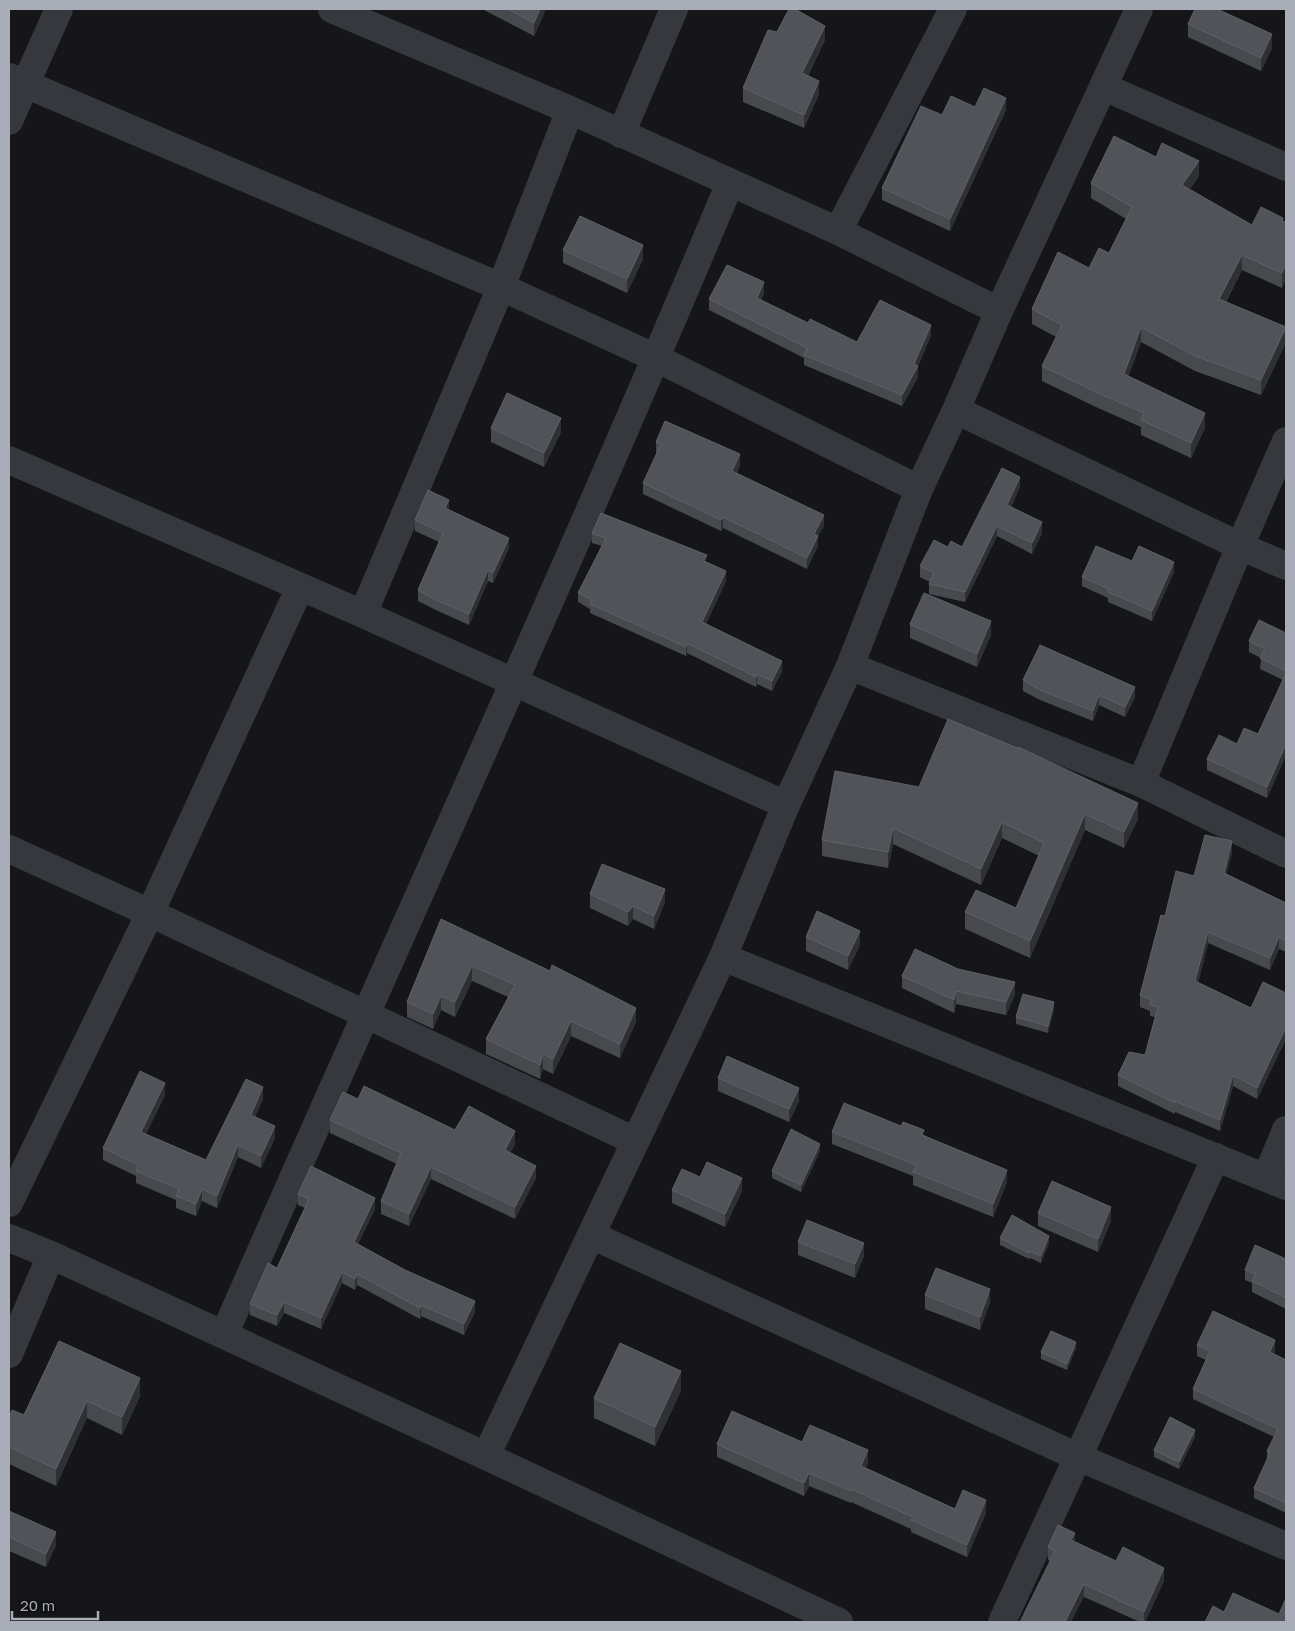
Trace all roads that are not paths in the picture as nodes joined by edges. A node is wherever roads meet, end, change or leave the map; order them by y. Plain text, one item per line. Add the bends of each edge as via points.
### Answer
1 (59, 9) edge
2 (332, 9) edge
3 (674, 9) edge
4 (953, 9) edge
5 (1139, 9) edge
6 (17, 80) edge
7 (1104, 86) junction
8 (570, 110) junction
9 (9, 121) edge
10 (621, 134) junction
11 (1286, 168) edge
12 (730, 182) junction
13 (838, 231) junction
14 (501, 287) junction
15 (999, 311) junction
16 (656, 358) junction
17 (956, 410) junction
18 (1286, 441) edge
19 (9, 460) edge
20 (919, 488) junction
21 (1240, 546) junction
22 (1286, 566) edge
23 (300, 587) junction
24 (363, 614) junction
25 (850, 666) junction
26 (514, 683) junction
27 (1141, 784) junction
28 (786, 805) junction
29 (9, 849) edge
30 (1286, 854) edge
31 (150, 913) junction
32 (723, 957) junction
33 (365, 1014) junction
34 (1286, 1130) edge
35 (635, 1141) junction
36 (1216, 1157) junction
37 (1276, 1182) edge
38 (9, 1203) edge
39 (591, 1235) junction
40 (9, 1238) edge
41 (51, 1255) junction
42 (224, 1335) junction
43 (9, 1354) edge
44 (486, 1456) junction
45 (1078, 1457) junction
46 (1286, 1546) edge
47 (838, 1622) edge
48 (1002, 1622) edge

1 - 6 street
2 - 8 street
3 - 10 street
4 - 13 street
5 - 7 street
6 - 9 street
6 - 14 street
7 - 11 street
7 - 15 street
8 - 10 street
8 - 14 street
10 - 12 street
12 - 13 street
12 - 16 street
13 - 15 street
14 - 16 street
14 - 24 street
15 - 17 street
16 - 20 street
16 - 26 street
17 - 20 street
17 - 21 street
18 - 21 street
19 - 23 street
20 - 25 street
21 - 22 street
21 - 27 street
23 - 24 street
23 - 31 street
24 - 26 street
25 - 27 street
25 - 28 street
26 - 28 street
26 - 33 street
27 - 30 street
28 - 32 street
29 - 31 street
31 - 33 street
31 - 38 street
32 - 35 street
32 - 36 street
33 - 35 street
33 - 42 street
34 - 37 street
35 - 39 street
36 - 37 street
36 - 45 street
39 - 44 street
39 - 45 street
40 - 41 street
41 - 42 street
41 - 43 street
42 - 44 street
44 - 47 street
45 - 46 street
45 - 48 street

